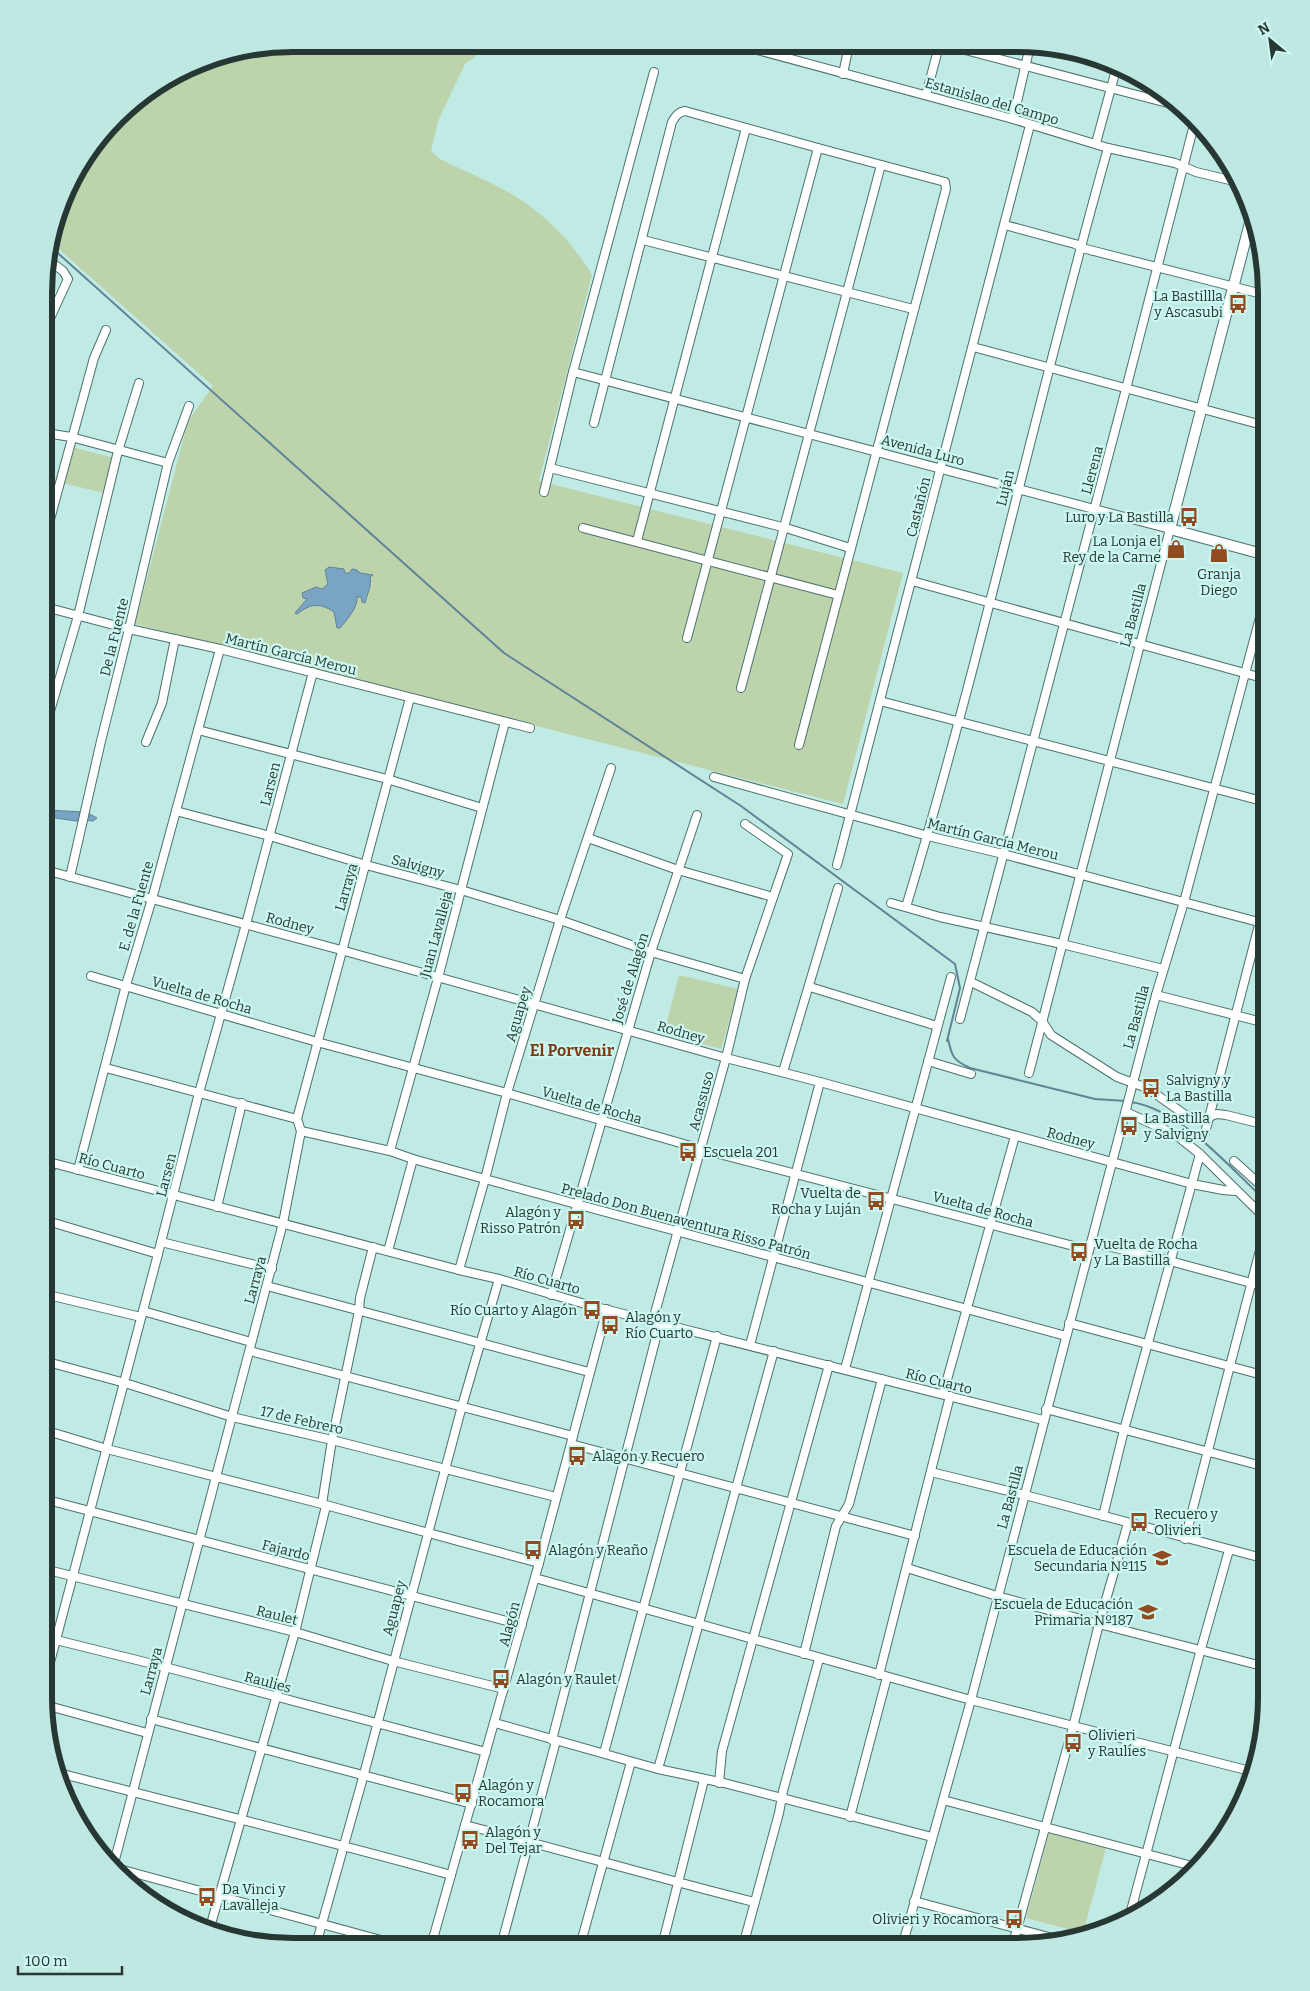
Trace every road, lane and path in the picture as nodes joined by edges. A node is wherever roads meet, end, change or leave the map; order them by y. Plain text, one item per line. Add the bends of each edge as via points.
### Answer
1 (776, 52) edge
2 (848, 52) edge
3 (937, 52) edge
4 (972, 52) edge
5 (1028, 53) edge
6 (1025, 66) junction
7 (654, 72) dead end
8 (843, 74) junction
9 (1115, 74) edge
10 (1112, 88) junction
11 (926, 95) junction
12 (1162, 102) edge
13 (1013, 119) junction
14 (1030, 125) junction
15 (746, 128) junction
16 (1193, 130) edge
17 (1096, 143) junction
18 (818, 148) junction
19 (1108, 148) junction
20 (881, 165) junction
21 (1184, 167) junction
22 (1229, 179) edge
23 (1005, 225) junction
24 (1248, 229) edge
25 (643, 240) junction
26 (1080, 246) junction
27 (711, 258) junction
28 (55, 265) edge
29 (1158, 268) junction
30 (782, 276) junction
31 (1234, 287) junction
32 (848, 292) junction
33 (1258, 293) edge
34 (913, 309) junction
35 (52, 315) edge
36 (106, 330) dead end
37 (973, 347) junction
38 (1049, 368) junction
39 (573, 372) junction
40 (606, 380) junction
41 (139, 383) dead end
42 (1126, 389) junction
43 (674, 398) junction
44 (189, 406) dead end
45 (1203, 408) junction
46 (745, 416) junction
47 (594, 424) dead end
48 (1258, 424) edge
49 (52, 434) edge
50 (810, 434) junction
51 (71, 437) junction
52 (118, 451) junction
53 (875, 451) junction
54 (168, 463) junction
55 (550, 468) junction
56 (941, 468) junction
57 (1018, 489) junction
58 (544, 492) dead end
59 (650, 493) junction
60 (1094, 508) junction
61 (52, 511) edge
62 (720, 511) junction
63 (583, 528) dead end
64 (786, 528) junction
65 (1170, 529) junction
66 (637, 541) junction
67 (850, 548) junction
68 (1258, 553) edge
69 (708, 561) junction
70 (772, 577) junction
71 (912, 581) junction
72 (838, 595) junction
73 (989, 602) junction
74 (52, 609) edge
75 (78, 616) junction
76 (1064, 624) junction
77 (1258, 627) edge
78 (129, 629) junction
79 (687, 638) dead end
80 (175, 639) junction
81 (1140, 644) junction
82 (220, 649) junction
83 (313, 672) junction
84 (1246, 674) junction
85 (1258, 677) edge
86 (742, 688) dead end
87 (410, 698) junction
88 (880, 701) junction
89 (52, 704) edge
90 (505, 722) junction
91 (958, 722) junction
92 (530, 728) dead end
93 (198, 730) junction
94 (1033, 740) junction
95 (146, 742) dead end
96 (799, 745) dead end
97 (290, 756) junction
98 (1110, 760) junction
99 (611, 768) dead end
100 (714, 777) dead end
101 (387, 779) junction
102 (1215, 788) junction
103 (1258, 800) edge
104 (482, 808) junction
105 (176, 811) junction
106 (851, 814) junction
107 (696, 815) dead end
108 (744, 824) dead end
109 (270, 836) junction
110 (928, 836) junction
111 (588, 838) junction
112 (1003, 854) junction
113 (366, 865) junction
114 (837, 865) dead end
115 (678, 870) junction
116 (52, 872) edge
117 (1081, 874) junction
118 (70, 877) junction
119 (838, 888) dead end
120 (461, 890) junction
121 (773, 898) junction
122 (152, 899) junction
123 (1184, 902) junction
124 (891, 903) dead end
125 (906, 907) junction
126 (560, 920) junction
127 (1258, 922) edge
128 (246, 924) junction
129 (984, 928) junction
130 (1258, 940) edge
131 (1062, 944) junction
132 (341, 950) junction
133 (651, 952) junction
134 (1163, 969) junction
135 (90, 976) dead end
136 (951, 977) dead end
137 (438, 978) junction
138 (745, 979) junction
139 (971, 982) junction
140 (126, 985) junction
141 (810, 987) junction
142 (1156, 996) junction
143 (534, 1005) junction
144 (220, 1013) junction
145 (1236, 1016) junction
146 (960, 1020) dead end
147 (1042, 1021) junction
148 (1258, 1021) edge
149 (938, 1026) junction
150 (628, 1029) junction
151 (317, 1042) junction
152 (726, 1058) junction
153 (928, 1061) junction
154 (106, 1068) junction
155 (412, 1068) junction
156 (783, 1072) junction
157 (1029, 1073) dead end
158 (970, 1074) dead end
159 (820, 1082) junction
160 (1132, 1082) junction
161 (199, 1093) junction
162 (507, 1093) junction
163 (242, 1103) junction
164 (915, 1108) junction
165 (1126, 1112) junction
166 (1209, 1117) junction
167 (297, 1119) junction
168 (602, 1121) junction
169 (1258, 1124) edge
170 (300, 1131) junction
171 (1204, 1133) dead end
172 (1015, 1136) junction
173 (701, 1148) junction
174 (390, 1151) junction
175 (1200, 1154) junction
176 (413, 1159) junction
177 (1234, 1161) dead end
178 (1113, 1162) junction
179 (52, 1163) edge
180 (78, 1170) junction
181 (796, 1174) junction
182 (485, 1179) junction
183 (1258, 1183) edge
184 (1192, 1184) junction
185 (1236, 1191) junction
186 (174, 1195) junction
187 (892, 1198) junction
188 (576, 1205) junction
189 (217, 1207) junction
190 (1258, 1212) edge
191 (52, 1222) edge
192 (283, 1223) junction
193 (990, 1223) junction
194 (677, 1231) junction
195 (161, 1242) junction
196 (1090, 1246) junction
197 (373, 1247) junction
198 (388, 1251) junction
199 (158, 1254) junction
200 (774, 1256) junction
201 (1258, 1257) edge
202 (1170, 1261) junction
203 (272, 1269) junction
204 (459, 1270) junction
205 (499, 1278) junction
206 (868, 1282) junction
207 (1251, 1283) junction
208 (1258, 1285) edge
209 (267, 1286) junction
210 (551, 1295) junction
211 (52, 1296) edge
212 (606, 1309) junction
213 (968, 1309) junction
214 (359, 1311) junction
215 (142, 1314) junction
216 (656, 1321) junction
217 (1069, 1323) junction
218 (717, 1336) junction
219 (1066, 1336) junction
220 (251, 1342) junction
221 (479, 1343) junction
222 (750, 1345) junction
223 (1149, 1345) junction
224 (250, 1351) junction
225 (774, 1351) junction
226 (52, 1363) edge
227 (829, 1365) junction
228 (1229, 1366) junction
229 (845, 1369) junction
230 (588, 1372) junction
231 (1258, 1374) edge
232 (346, 1376) junction
233 (882, 1379) junction
234 (125, 1383) junction
235 (946, 1395) junction
236 (462, 1406) junction
237 (1046, 1409) junction
238 (232, 1417) junction
239 (1043, 1420) junction
240 (1124, 1430) junction
241 (52, 1432) edge
242 (332, 1440) junction
243 (572, 1440) junction
244 (107, 1449) junction
245 (1207, 1451) junction
246 (625, 1459) junction
247 (1258, 1465) edge
248 (445, 1469) junction
249 (931, 1472) junction
250 (679, 1474) junction
251 (216, 1477) junction
252 (735, 1488) junction
253 (1025, 1495) junction
254 (556, 1497) junction
255 (52, 1501) edge
256 (791, 1502) junction
257 (324, 1505) junction
258 (89, 1512) junction
259 (843, 1516) junction
260 (1103, 1516) junction
261 (1128, 1523) junction
262 (427, 1533) junction
263 (915, 1536) junction
264 (1185, 1539) junction
265 (199, 1541) junction
266 (1229, 1550) junction
267 (1258, 1557) edge
268 (539, 1563) junction
269 (906, 1568) junction
270 (311, 1569) junction
271 (52, 1570) edge
272 (71, 1576) junction
273 (535, 1578) junction
274 (589, 1594) junction
275 (410, 1596) junction
276 (997, 1596) junction
277 (183, 1605) junction
278 (644, 1608) junction
279 (700, 1624) junction
280 (1099, 1624) junction
281 (522, 1625) junction
282 (295, 1632) junction
283 (52, 1639) edge
284 (55, 1640) junction
285 (752, 1640) junction
286 (1200, 1649) junction
287 (52, 1652) edge
288 (804, 1654) junction
289 (820, 1659) junction
290 (393, 1661) junction
291 (1258, 1665) edge
292 (166, 1667) junction
293 (883, 1676) junction
294 (504, 1689) junction
295 (276, 1697) junction
296 (971, 1700) junction
297 (53, 1707) edge
298 (152, 1719) junction
299 (376, 1723) junction
300 (495, 1723) junction
301 (1073, 1727) junction
302 (147, 1732) junction
303 (554, 1740) junction
304 (260, 1747) junction
305 (1174, 1751) junction
306 (486, 1752) junction
307 (604, 1753) junction
308 (631, 1762) junction
309 (658, 1769) junction
310 (1246, 1770) edge
311 (65, 1774) edge
312 (364, 1774) junction
313 (704, 1780) junction
314 (719, 1783) junction
315 (134, 1792) junction
316 (782, 1799) junction
317 (944, 1800) junction
318 (472, 1804) junction
319 (850, 1817) junction
320 (240, 1821) junction
321 (465, 1825) junction
322 (1045, 1827) junction
323 (932, 1837) junction
324 (529, 1841) junction
325 (344, 1846) junction
326 (1146, 1853) junction
327 (115, 1859) edge
328 (604, 1863) junction
329 (1190, 1864) edge
330 (126, 1870) edge
331 (451, 1875) junction
332 (679, 1884) junction
333 (218, 1895) junction
334 (754, 1902) junction
335 (914, 1902) junction
336 (1131, 1909) edge
337 (322, 1923) junction
338 (211, 1924) edge
339 (1017, 1929) junction
340 (1046, 1936) edge
341 (318, 1938) edge
342 (375, 1938) edge
343 (433, 1938) edge
344 (503, 1938) edge
345 (582, 1938) edge
346 (664, 1938) edge
347 (745, 1938) edge
348 (904, 1938) edge
349 (1014, 1938) edge

1 - 8 street, Estanislao del Campo
2 - 8 street
3 - 11 street
4 - 6 street
5 - 6 street
6 - 10 street
6 - 13 street
7 - 39 street
8 - 11 street, Estanislao del Campo
9 - 10 street
10 - 12 street
10 - 17 street
11 - 13 street, Estanislao del Campo
13 - 14 street, Estanislao del Campo
14 - 17 street, Estanislao del Campo
14 - 23 street, Castañón
15 - 18 street
15 - 25 street via 684,111 675,117
15 - 27 street
16 - 21 street, Llerena
17 - 19 street, Estanislao del Campo
18 - 20 street
18 - 30 street
19 - 21 street, Estanislao del Campo
19 - 26 street, Luján
20 - 32 street
20 - 34 street via 940,180 946,185
21 - 22 street, Estanislao del Campo
21 - 29 street, Llerena
23 - 26 street
23 - 37 street, Castañón
24 - 31 street, La Bastilla
25 - 27 street
25 - 40 street
26 - 29 street
26 - 38 street, Luján
27 - 30 street
27 - 43 street
28 - 35 street via 63,271 68,284
29 - 31 street
29 - 42 street, Llerena
30 - 32 street
30 - 46 street
31 - 33 street
31 - 45 street, La Bastilla
32 - 34 street
32 - 50 street
34 - 53 street
36 - 51 street via 94,358
37 - 38 street
37 - 56 street, Castañón
38 - 42 street
38 - 57 street, Luján
39 - 40 street, Avenida Luro
39 - 55 street
40 - 43 street, Avenida Luro
40 - 47 street
41 - 52 street
42 - 45 street
42 - 60 street, Llerena
43 - 46 street, Avenida Luro
43 - 59 street
44 - 54 street, De la Fuente
45 - 48 street
45 - 65 street, La Bastilla
46 - 50 street, Avenida Luro
46 - 62 street
49 - 51 street
50 - 53 street, Avenida Luro
50 - 64 street
51 - 52 street
51 - 61 street
52 - 54 street
52 - 75 street
53 - 56 street, Avenida Luro
53 - 67 street
54 - 78 street, De la Fuente
55 - 58 street
55 - 59 street
56 - 57 street, Avenida Luro
56 - 71 street, Castañón
57 - 60 street, Avenida Luro
57 - 73 street, Luján
59 - 62 street
59 - 66 street
60 - 65 street, Avenida Luro
60 - 76 street, Llerena
62 - 64 street
62 - 69 street
63 - 66 street
64 - 67 street
64 - 70 street
65 - 68 street, Avenida Luro
65 - 81 street, La Bastilla
66 - 69 street
67 - 72 street
69 - 70 street
69 - 79 street
70 - 72 street
70 - 86 street
71 - 73 street
71 - 88 street, Castañón
72 - 96 street
73 - 76 street
73 - 91 street, Luján
74 - 75 street, Martín García Merou
75 - 78 street, Martín García Merou
75 - 89 street
76 - 81 street
76 - 94 street, Llerena
77 - 84 street, La Bastilla
78 - 80 street, Martín García Merou
78 - 118 street, De la Fuente
80 - 82 street, Martín García Merou
80 - 95 street via 162,703
81 - 84 street
81 - 98 street, La Bastilla
82 - 83 street, Martín García Merou
82 - 93 street, E. de la Fuente
83 - 87 street, Martín García Merou
83 - 97 street, Larsen
84 - 85 street
84 - 102 street, La Bastilla
87 - 90 street, Martín García Merou
87 - 101 street, Larraya
88 - 91 street
88 - 106 street, Castañón
90 - 92 street, Martín García Merou
90 - 104 street, Juan Lavalleja
91 - 94 street
91 - 110 street, Luján
93 - 97 street
93 - 105 street, E. de la Fuente
94 - 98 street
94 - 112 street, Llerena
97 - 101 street
97 - 109 street, Larsen
98 - 102 street
98 - 117 street, La Bastilla
99 - 111 street, Aguapey
100 - 106 street, Martín García Merou
101 - 104 street
101 - 113 street, Larraya
102 - 103 street
102 - 123 street, La Bastilla
104 - 120 street, Juan Lavalleja
105 - 109 street, Salvigny
105 - 122 street, E. de la Fuente
106 - 110 street, Martín García Merou
106 - 114 street, Castañón
107 - 115 street, José de Alagón
108 - 121 street, Acassuso via 788,854
109 - 113 street, Salvigny
109 - 128 street, Larsen
110 - 112 street, Martín García Merou
110 - 125 street, Luján
111 - 115 street
111 - 126 street, Aguapey
112 - 117 street, Martín García Merou
112 - 129 street
113 - 120 street, Salvigny
113 - 132 street, Larraya
115 - 121 street
115 - 133 street, José de Alagón
116 - 118 street, Rodney
117 - 123 street, Martín García Merou
117 - 131 street, La Bastilla
118 - 122 street, Rodney
119 - 141 street
120 - 126 street, Salvigny
120 - 137 street, Juan Lavalleja
121 - 138 street, Acassuso
122 - 128 street, Rodney
122 - 140 street, E. de la Fuente
123 - 127 street, Martín García Merou
123 - 134 street, La Bastilla
124 - 125 street
125 - 129 street
126 - 133 street, Salvigny
126 - 143 street, Aguapey
128 - 132 street, Rodney
128 - 144 street, Larsen
129 - 131 street
129 - 139 street
130 - 145 street
131 - 134 street
131 - 147 street, La Bastilla
132 - 137 street, Rodney
132 - 151 street, Larraya
133 - 138 street, Salvigny
133 - 150 street, José de Alagón
134 - 142 street, La Bastilla
135 - 140 street, Vuelta de Rocha
136 - 149 street
137 - 143 street, Rodney
137 - 155 street, Juan Lavalleja
138 - 152 street, Acassuso
139 - 146 street
139 - 147 street via 1032,1012
140 - 144 street, Vuelta de Rocha
140 - 154 street, E. de la Fuente
141 - 149 street
141 - 156 street
142 - 145 street
142 - 160 street, La Bastilla
143 - 150 street, Rodney
143 - 162 street, Aguapey
144 - 151 street, Vuelta de Rocha
144 - 161 street, Larsen
145 - 148 street
145 - 166 street
147 - 157 street, La Bastilla
147 - 160 street via 1052,1035 1116,1077
149 - 153 street
150 - 152 street, Rodney
150 - 168 street, José de Alagón
151 - 155 street, Vuelta de Rocha
151 - 167 street, Larraya
152 - 156 street, Rodney
152 - 173 street, Acassuso
153 - 158 street
153 - 164 street
154 - 161 street
154 - 180 street, E. de la Fuente
155 - 162 street, Vuelta de Rocha
155 - 174 street, Juan Lavalleja
156 - 159 street, Rodney
159 - 164 street, Rodney
159 - 181 street
160 - 165 street, La Bastilla
160 - 166 street via 1147,1088 1194,1119
161 - 163 street
161 - 186 street, Larsen
162 - 168 street, Vuelta de Rocha
162 - 182 street, Aguapey
163 - 167 street
163 - 189 street
164 - 172 street, Rodney
164 - 187 street
165 - 175 street via 1176,1135
165 - 178 street, La Bastilla
166 - 169 street via 1226,1115
166 - 171 street
167 - 170 street, Larraya
168 - 173 street, Vuelta de Rocha
168 - 188 street, José de Alagón
170 - 174 street, Prelado Don Buenaventura Risso Patrón
170 - 192 street, Larraya
172 - 178 street, Rodney
172 - 193 street
173 - 181 street, Vuelta de Rocha
173 - 194 street, Acassuso
174 - 176 street, Prelado Don Buenaventura Risso Patrón
175 - 184 street
175 - 185 street
176 - 182 street, Prelado Don Buenaventura Risso Patrón
176 - 198 street
177 - 183 street
178 - 184 street, Rodney
178 - 196 street, La Bastilla
179 - 180 street, Río Cuarto
180 - 186 street, Río Cuarto
181 - 187 street, Vuelta de Rocha
181 - 200 street
182 - 188 street, Prelado Don Buenaventura Risso Patrón
182 - 204 street, Aguapey
184 - 185 street, Rodney
184 - 202 street
185 - 190 street
186 - 189 street, Río Cuarto
186 - 195 street, Larsen
187 - 193 street, Vuelta de Rocha
187 - 206 street
188 - 194 street, Prelado Don Buenaventura Risso Patrón
188 - 210 street, José de Alagón
189 - 192 street, Río Cuarto
191 - 199 street
192 - 197 street, Río Cuarto
192 - 203 street, Larraya
193 - 196 street, Vuelta de Rocha
193 - 213 street
194 - 200 street, Prelado Don Buenaventura Risso Patrón
194 - 216 street, Acassuso
195 - 199 street, Larsen
195 - 203 street
196 - 202 street, Vuelta de Rocha
196 - 217 street, La Bastilla
197 - 198 street, Río Cuarto
197 - 214 street
198 - 204 street, Río Cuarto
199 - 215 street, Larsen
200 - 206 street, Prelado Don Buenaventura Risso Patrón
200 - 222 street
201 - 207 street
202 - 207 street, Vuelta de Rocha
202 - 223 street
203 - 209 street, Larraya
204 - 205 street, Río Cuarto
205 - 210 street, Río Cuarto
205 - 221 street, Aguapey
206 - 213 street, Prelado Don Buenaventura Risso Patrón
206 - 229 street
207 - 208 street, Vuelta de Rocha
207 - 228 street
209 - 214 street
209 - 220 street, Larraya
210 - 212 street, Río Cuarto
211 - 215 street
212 - 216 street, Río Cuarto
212 - 230 street, Alagón
213 - 219 street, Prelado Don Buenaventura Risso Patrón
213 - 235 street
214 - 221 street
214 - 232 street
215 - 220 street
215 - 234 street, Larsen
216 - 218 street, Río Cuarto
216 - 246 street, Acassuso
217 - 219 street, La Bastilla
217 - 223 street
218 - 222 street, Río Cuarto
218 - 250 street
219 - 237 street, La Bastilla
220 - 224 street, Larraya
221 - 230 street
221 - 236 street, Aguapey
222 - 225 street, Río Cuarto
223 - 228 street
223 - 240 street
224 - 232 street
224 - 238 street, Larraya
225 - 227 street, Río Cuarto
225 - 252 street
226 - 234 street, 17 de Febrero
227 - 229 street, Río Cuarto
227 - 256 street
228 - 231 street
228 - 245 street
229 - 233 street, Río Cuarto
230 - 243 street, Alagón
232 - 236 street
232 - 242 street
233 - 235 street, Río Cuarto
233 - 259 street
234 - 238 street, 17 de Febrero
234 - 244 street, Larsen
235 - 239 street, Río Cuarto
235 - 249 street
236 - 243 street
236 - 248 street, Aguapey
237 - 239 street, La Bastilla
237 - 240 street
238 - 242 street, 17 de Febrero
238 - 251 street, Larraya
239 - 253 street, La Bastilla
240 - 245 street
240 - 260 street
241 - 244 street
242 - 248 street, 17 de Febrero
242 - 257 street
243 - 246 street
243 - 254 street, Alagón
244 - 251 street
244 - 258 street, Larsen
245 - 247 street
245 - 264 street
246 - 250 street
246 - 274 street, Acassuso
248 - 254 street, 17 de Febrero
248 - 262 street, Aguapey
249 - 253 street
249 - 263 street
250 - 252 street
250 - 278 street
251 - 257 street
251 - 265 street, Larraya
252 - 256 street
252 - 279 street
253 - 260 street
253 - 276 street, La Bastilla
254 - 268 street, Alagón
255 - 258 street, Fajardo
256 - 259 street
256 - 285 street
257 - 262 street
257 - 270 street
258 - 265 street, Fajardo
258 - 272 street, Larsen
259 - 263 street
259 - 288 street via 836,1526
260 - 261 street
261 - 264 street
261 - 280 street
262 - 268 street
262 - 275 street, Aguapey
263 - 269 street
264 - 266 street
265 - 270 street, Fajardo
265 - 277 street, Larraya
266 - 267 street
266 - 286 street
268 - 273 street, Alagón
269 - 276 street
269 - 293 street
270 - 275 street, Fajardo
270 - 282 street
271 - 272 street, Raulet
272 - 277 street, Raulet
272 - 284 street, Larsen
273 - 274 street
273 - 281 street, Alagón
274 - 278 street
274 - 303 street, Acassuso
275 - 281 street, Fajardo
275 - 290 street, Aguapey
276 - 280 street
276 - 296 street, La Bastilla
277 - 282 street, Raulet
277 - 292 street, Larraya
278 - 279 street
278 - 307 street
279 - 285 street
279 - 309 street
280 - 286 street
280 - 301 street
281 - 294 street, Alagón
282 - 290 street, Raulet
282 - 295 street
283 - 284 street, Raulies
284 - 287 street, Larsen
284 - 292 street, Raulies
285 - 288 street
285 - 314 street via 722,1751
286 - 291 street
286 - 305 street
288 - 289 street
289 - 293 street
289 - 316 street
290 - 294 street, Raulet
290 - 299 street, Aguapey
292 - 295 street, Raulies
292 - 298 street, Larraya
293 - 296 street
293 - 319 street
294 - 300 street, Alagón
295 - 299 street, Raulies
295 - 304 street
296 - 301 street
296 - 317 street, La Bastilla
297 - 302 street
298 - 302 street, Larraya
298 - 304 street
299 - 306 street, Raulies
299 - 312 street, Aguapey
300 - 303 street
300 - 306 street, Alagón
301 - 305 street
301 - 322 street
302 - 315 street, Larraya
303 - 307 street
303 - 324 street, Acassuso
304 - 312 street
304 - 320 street
305 - 310 street
305 - 326 street
306 - 318 street, Alagón
307 - 308 street
308 - 309 street
308 - 328 street
309 - 313 street
311 - 315 street
312 - 318 street
312 - 325 street, Aguapey
313 - 314 street
313 - 332 street
314 - 316 street
315 - 320 street
315 - 327 street, Larraya
316 - 319 street
316 - 334 street
317 - 322 street
317 - 323 street, La Bastilla
318 - 321 street, Alagón
319 - 323 street
320 - 325 street
320 - 333 street
321 - 324 street
321 - 331 street, Alagón
322 - 326 street
322 - 339 street
323 - 335 street, La Bastilla
324 - 328 street
324 - 344 street, Acassuso
325 - 331 street
325 - 337 street, Aguapey
326 - 329 street
326 - 336 street
328 - 332 street
328 - 345 street
330 - 333 street
331 - 343 street, Alagón
332 - 334 street
332 - 346 street
333 - 337 street
333 - 338 street
334 - 347 street
335 - 339 street
335 - 348 street, La Bastilla
337 - 341 street, Aguapey
337 - 342 street
339 - 340 street
339 - 349 street

